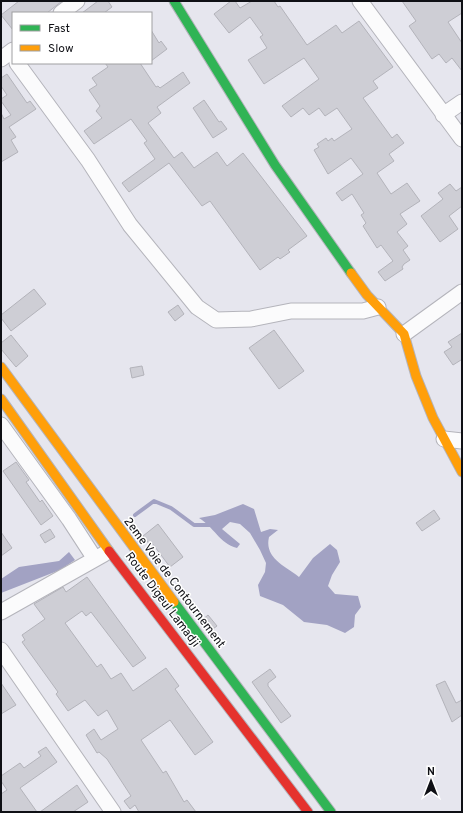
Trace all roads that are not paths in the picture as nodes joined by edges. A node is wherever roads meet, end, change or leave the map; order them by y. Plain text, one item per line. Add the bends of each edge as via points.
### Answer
1 (77, 1) edge
2 (174, 1) edge
3 (365, 3) edge
4 (62, 12) edge
5 (16, 64) edge
6 (462, 102) edge
7 (443, 115) junction
8 (462, 139) edge
9 (462, 292) edge
10 (378, 307) junction
11 (404, 334) junction
12 (1, 366) edge
13 (1, 399) edge
14 (1, 425) edge
15 (444, 439) junction
16 (462, 441) edge
17 (462, 472) edge
18 (109, 551) junction
19 (96, 559) junction
20 (1, 612) edge
21 (1, 650) edge
22 (113, 812) edge
23 (308, 812) edge
24 (331, 812) edge

1 - 4 street
2 - 10 main road via 275,165 353,276
3 - 7 street
5 - 10 street via 88,160 130,225 197,307 216,320 251,319 291,311 363,311
6 - 7 street
7 - 8 street
9 - 11 street
10 - 11 main road
11 - 15 main road via 416,376
12 - 24 main road, 2eme Voie de Contournement via 126,539
13 - 18 main road, Route Digeul Lamadji
14 - 19 street
15 - 16 street
15 - 17 main road
18 - 19 street
18 - 23 main road, Route Digeul Lamadji
19 - 20 street
21 - 22 street

